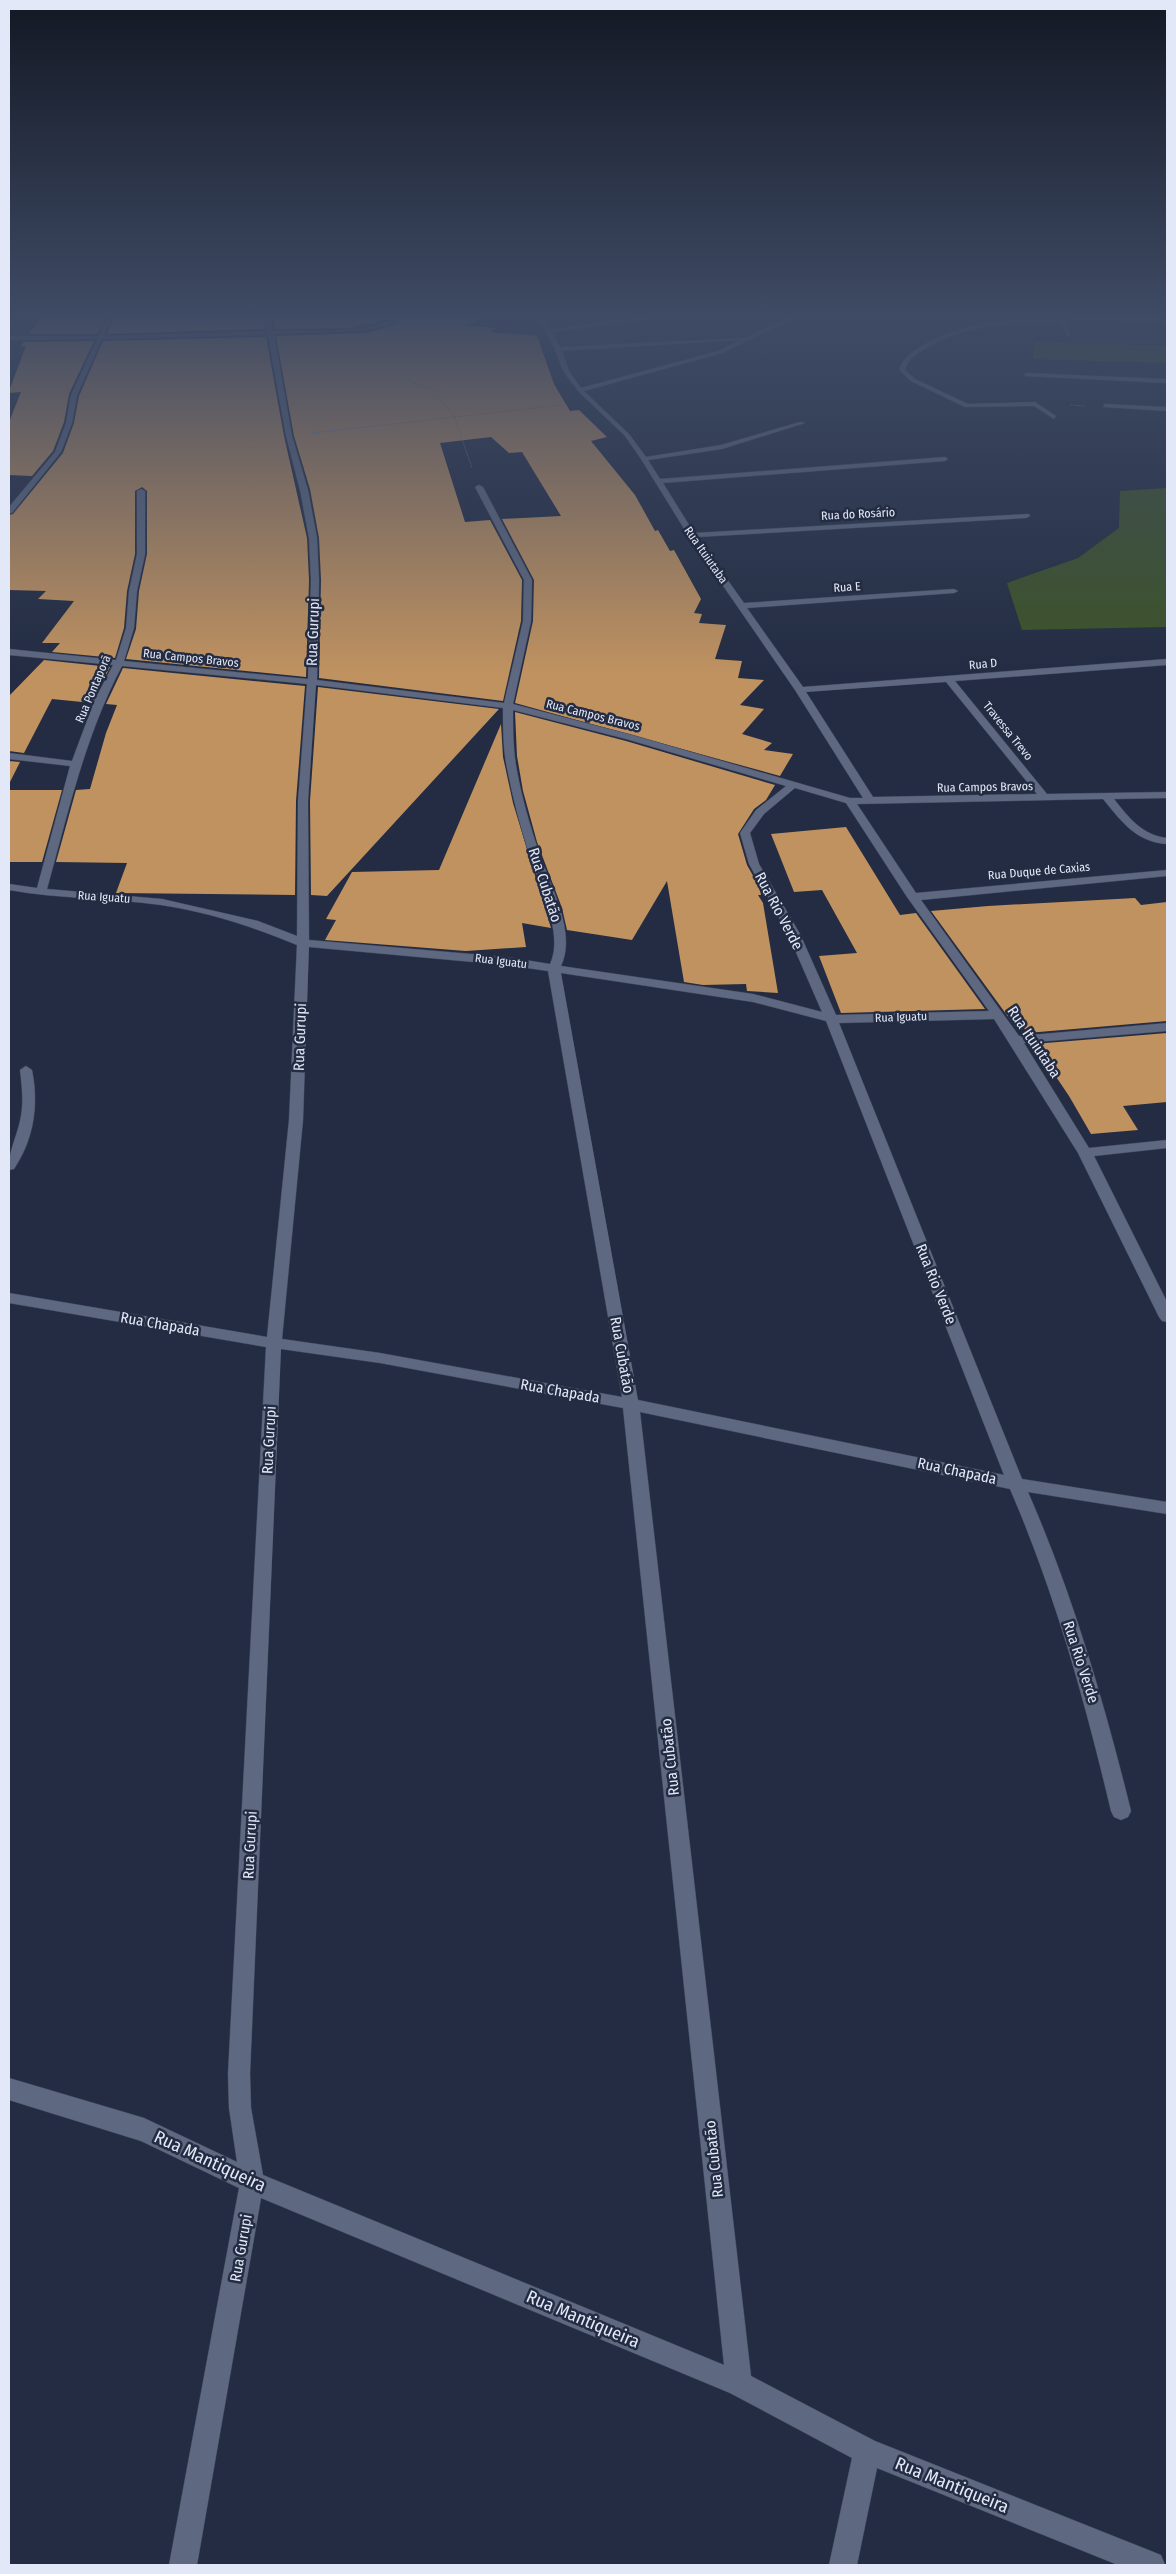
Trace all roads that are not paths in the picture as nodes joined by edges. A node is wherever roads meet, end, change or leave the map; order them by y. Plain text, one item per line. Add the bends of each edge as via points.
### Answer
1 (65, 434) edge
2 (289, 434) edge
3 (626, 434) edge
4 (765, 434) edge
5 (644, 459) junction
6 (945, 459) dead end
7 (656, 481) junction
8 (479, 487) road end
9 (141, 491) dead end
10 (9, 511) edge
11 (1026, 516) dead end
12 (692, 535) junction
13 (954, 591) dead end
14 (743, 606) junction
15 (9, 652) edge
16 (1167, 662) edge
17 (119, 663) junction
18 (949, 679) junction
19 (312, 682) junction
20 (800, 690) junction
21 (508, 706) junction
22 (9, 756) edge
23 (76, 764) junction
24 (793, 785) junction
25 (1167, 795) edge
26 (1107, 797) junction
27 (1046, 799) junction
28 (850, 801) junction
29 (870, 801) junction
30 (1167, 841) edge
31 (1167, 873) edge
32 (9, 887) edge
33 (41, 892) junction
34 (913, 897) junction
35 (303, 942) junction
36 (554, 969) junction
37 (996, 1014) junction
38 (831, 1019) junction
39 (1167, 1027) edge
40 (1016, 1040) junction
41 (26, 1070) dead end
42 (1167, 1144) edge
43 (1085, 1152) junction
44 (9, 1166) edge
45 (9, 1298) edge
46 (1167, 1317) edge
47 (274, 1343) junction
48 (631, 1404) junction
49 (1016, 1484) junction
50 (1167, 1508) edge
51 (1121, 1811) dead end
52 (9, 2089) edge
53 (252, 2182) junction
54 (739, 2384) junction
55 (868, 2451) junction
56 (183, 2565) edge
57 (844, 2565) edge
58 (1151, 2565) edge

1 - 10 street via 58,452
2 - 19 street, Rua Gurupi via 314,538
3 - 5 street, Rua Ituiutaba
4 - 5 street via 722,447
5 - 7 street, Rua Ituiutaba
6 - 7 street
7 - 12 street, Rua Ituiutaba
8 - 21 street, Rua Cubatão via 528,580 527,621
9 - 17 street, Rua Pontaporã via 140,554 130,628
11 - 12 street, Rua do Rosário
12 - 14 street, Rua Ituiutaba
13 - 14 street, Rua E
14 - 20 street, Rua Ituiutaba
15 - 17 street, Rua Campos Bravos
16 - 18 street, Rua D
17 - 19 street, Rua Campos Bravos
17 - 23 street, Rua Pontaporã via 100,699
18 - 20 street, Rua D
18 - 27 street, Travessa Trevo
19 - 21 street, Rua Campos Bravos
19 - 35 street, Rua Gurupi via 304,781
20 - 29 street, Rua Ituiutaba
21 - 24 street, Rua Campos Bravos via 630,737
21 - 36 street, Rua Cubatão via 512,771 533,851 558,924 561,954
22 - 23 street
23 - 33 street, Rua Pontaporã
24 - 28 street, Rua Campos Bravos
24 - 38 street, Rua Rio Verde via 760,812 745,833 754,864 794,934
25 - 26 street, Rua Campos Bravos
26 - 27 street, Rua Campos Bravos
26 - 30 street via 1140,835
27 - 29 street, Rua Campos Bravos
28 - 29 street, Rua Campos Bravos
28 - 34 street, Rua Ituiutaba
31 - 34 street, Rua Duque de Caxias
32 - 33 street, Rua Iguatu
33 - 35 street, Rua Iguatu via 162,902 254,923
34 - 37 street, Rua Ituiutaba
35 - 36 street, Rua Iguatu via 459,956
35 - 47 street, Rua Gurupi via 296,1120
36 - 38 street, Rua Iguatu via 753,998
36 - 48 street, Rua Cubatão
37 - 38 street, Rua Iguatu
37 - 40 street, Rua Ituiutaba
38 - 49 street, Rua Rio Verde
39 - 40 street
40 - 43 street, Rua Ituiutaba
41 - 44 street via 30,1091 28,1119 19,1148
42 - 43 street
43 - 46 street, Rua Ituiutaba
45 - 47 street, Rua Chapada
47 - 48 street, Rua Chapada via 380,1358
47 - 53 street, Rua Gurupi via 239,2074 240,2108
48 - 49 street, Rua Chapada
48 - 54 street, Rua Cubatão
49 - 50 street, Rua Chapada
49 - 51 street, Rua Rio Verde via 1039,1535 1095,1704
52 - 53 street, Rua Mantiqueira via 144,2130
53 - 54 street, Rua Mantiqueira
53 - 56 street, Rua Gurupi
54 - 55 street, Rua Mantiqueira
55 - 57 street
55 - 58 street, Rua Mantiqueira

